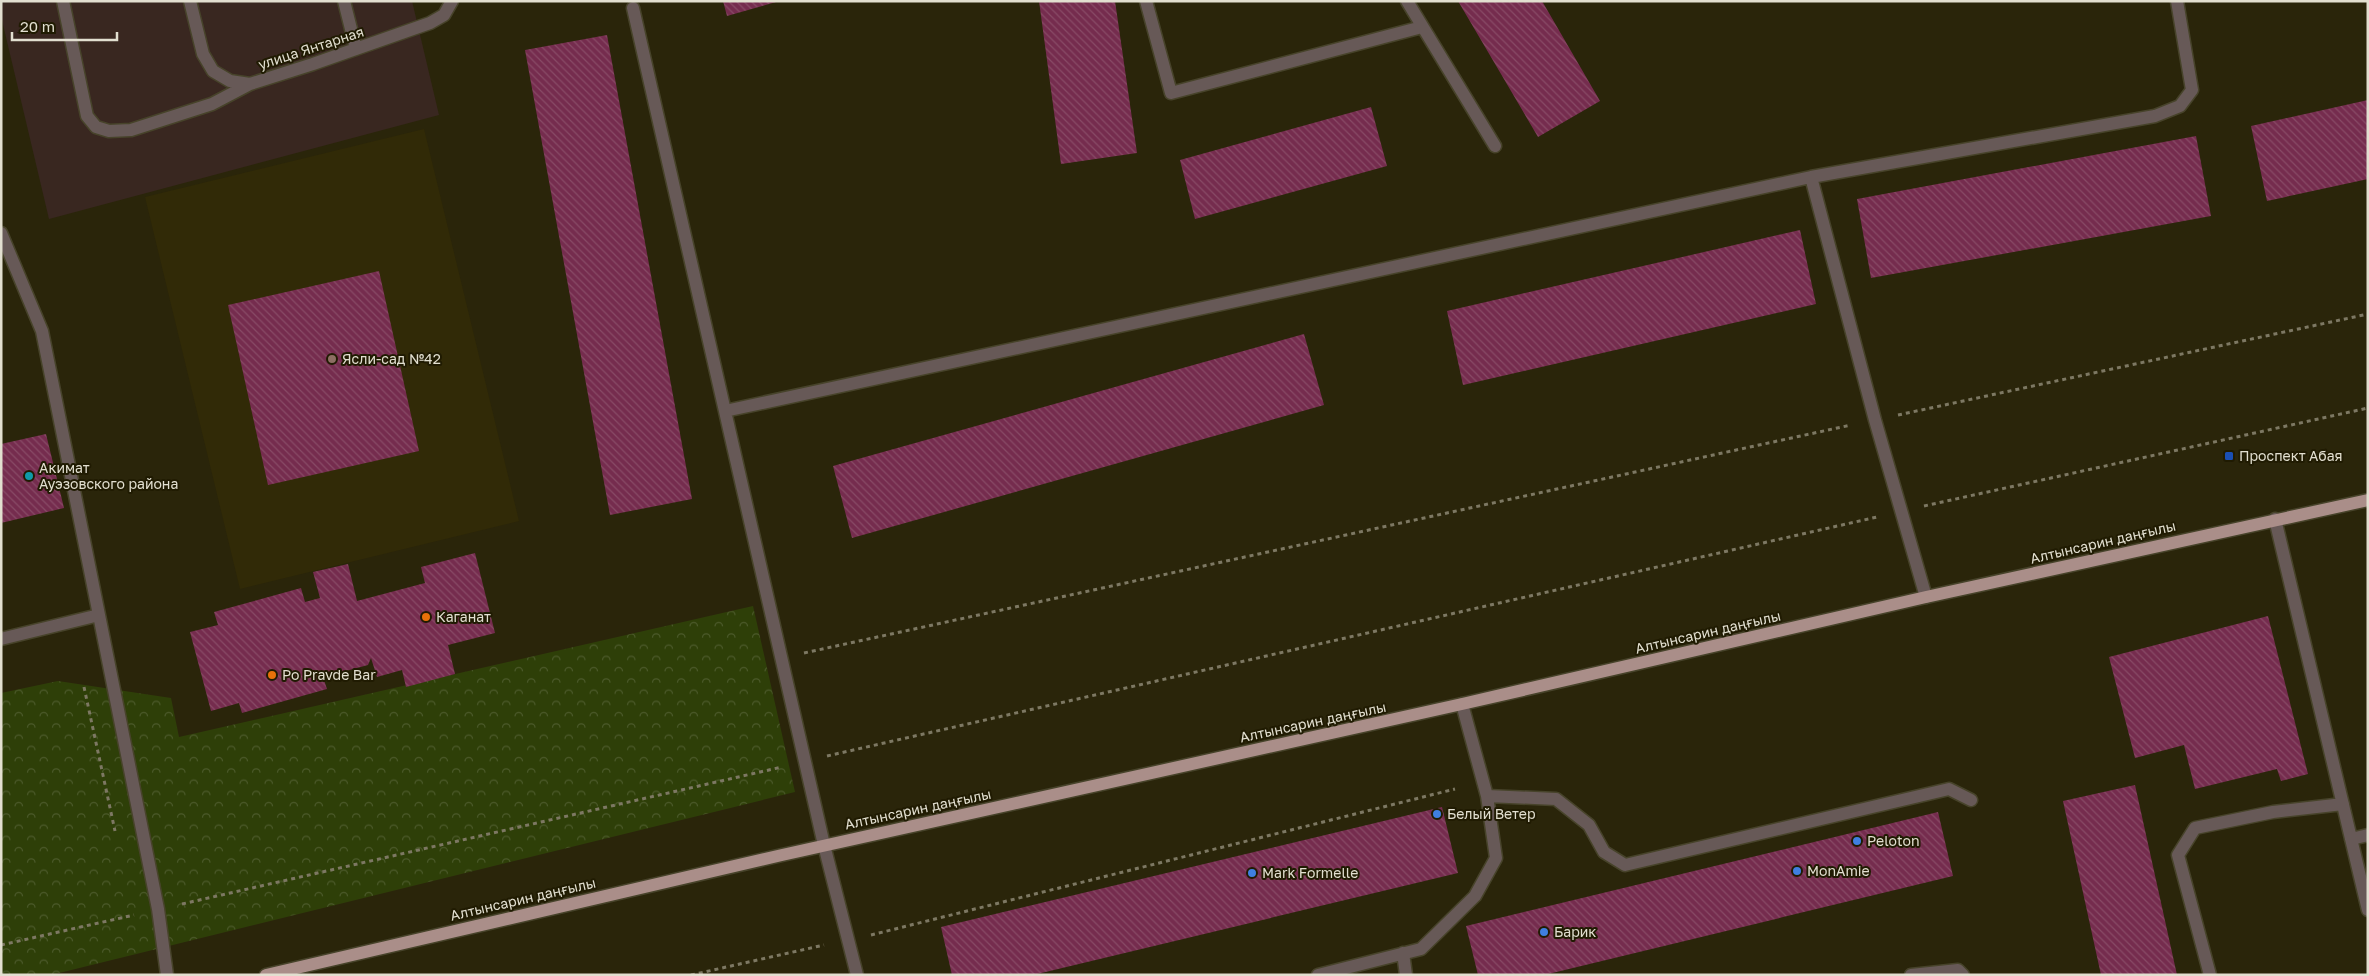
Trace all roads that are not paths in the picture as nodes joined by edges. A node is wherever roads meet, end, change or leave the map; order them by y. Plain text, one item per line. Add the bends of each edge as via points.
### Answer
1 (62, 1) edge
2 (190, 1) edge
3 (344, 1) edge
4 (452, 1) edge
5 (1146, 1) edge
6 (1407, 1) edge
7 (2177, 1) edge
8 (633, 8) dead end
9 (1422, 27) junction
10 (356, 49) junction
11 (250, 84) junction
12 (1495, 146) dead end
13 (1811, 177) junction
14 (1, 233) edge
15 (725, 411) junction
16 (2368, 500) edge
17 (2274, 519) junction
18 (1926, 597) junction
19 (99, 615) junction
20 (1, 639) edge
21 (1462, 704) junction
22 (1487, 796) junction
23 (1971, 800) dead end
24 (2343, 804) junction
25 (2368, 835) edge
26 (2351, 839) junction
27 (824, 845) junction
28 (2368, 910) edge
29 (1403, 953) junction
30 (167, 975) edge
31 (266, 975) edge
32 (858, 975) edge
33 (1318, 975) edge
34 (1406, 975) edge
35 (1911, 975) edge
36 (1963, 975) edge
37 (2210, 975) edge

1 - 11 street via 86,116 96,128 131,130 212,104
2 - 11 street, улица Янтарная via 203,54 213,71 230,81
3 - 10 street
4 - 10 street, улица Янтарная via 444,15 430,23
5 - 9 street via 1170,92
6 - 9 street
7 - 13 street via 2192,90 2180,106 2155,116
8 - 15 street
9 - 12 street
10 - 11 street, улица Янтарная
13 - 15 street
13 - 18 street
14 - 19 street via 42,331
15 - 27 street
16 - 17 main road, Алтынсарин даңғылы
17 - 18 main road, Алтынсарин даңғылы
17 - 24 street
18 - 21 main road, Алтынсарин даңғылы
19 - 20 street
19 - 30 street via 158,910
21 - 22 street
21 - 27 main road, Алтынсарин даңғылы
22 - 23 street via 1556,799 1589,824 1604,852 1625,866 1948,789
22 - 29 street via 1496,858 1475,896 1421,949
24 - 26 street
24 - 37 street via 2273,812 2195,828 2178,855
25 - 26 street
26 - 28 street
27 - 31 main road, Алтынсарин даңғылы
27 - 32 street
29 - 33 street
29 - 34 street
35 - 36 street via 1958,970

